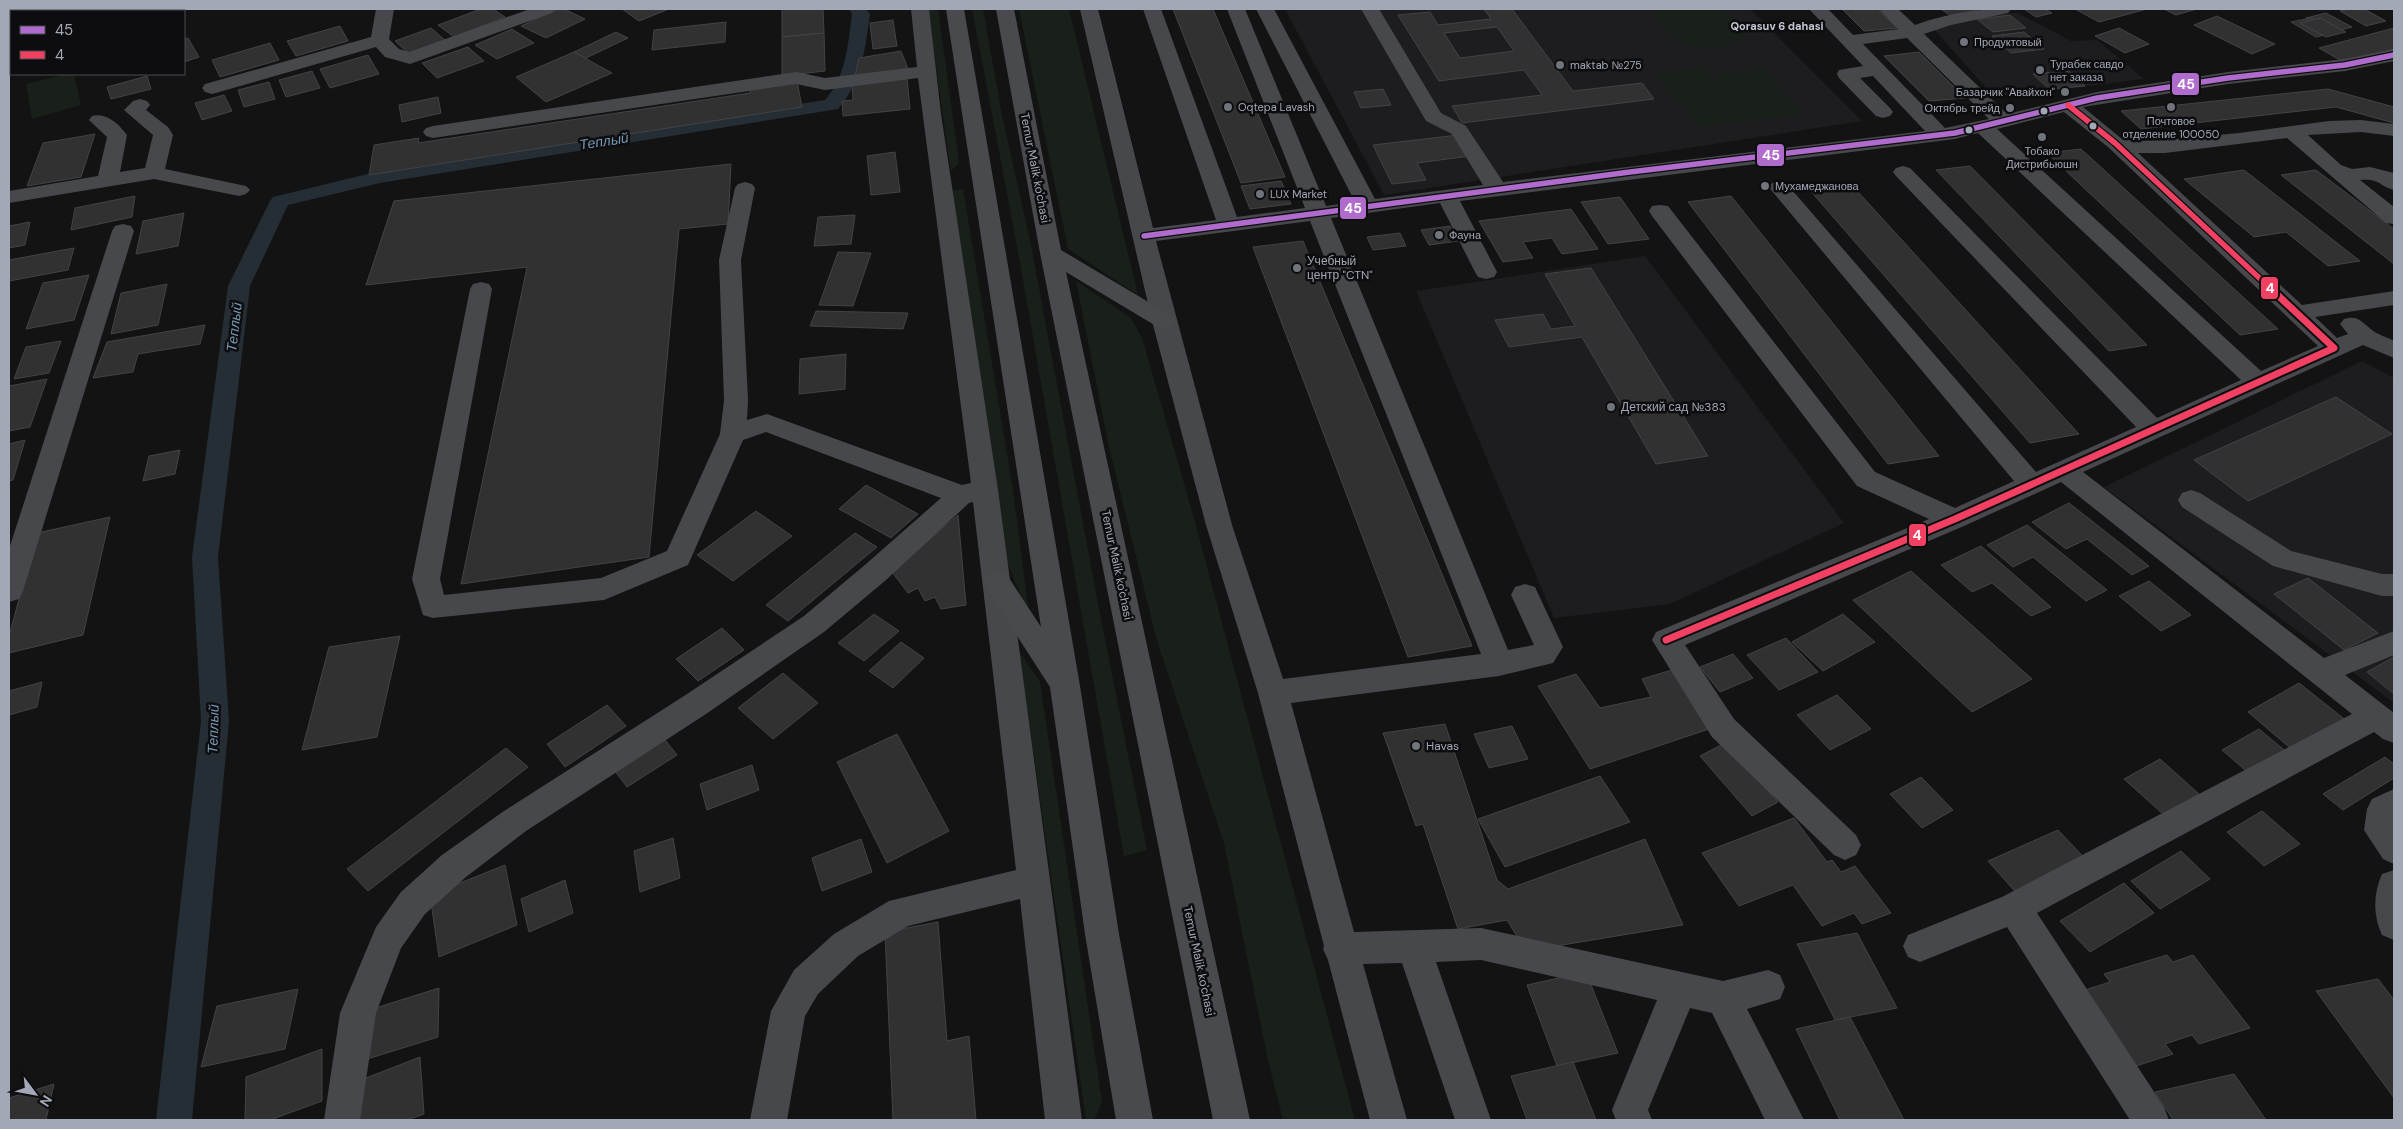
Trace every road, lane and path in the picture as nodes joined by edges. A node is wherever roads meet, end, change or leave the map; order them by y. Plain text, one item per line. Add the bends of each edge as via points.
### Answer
1 (385, 9) edge
2 (546, 9) edge
3 (920, 9) edge
4 (955, 9) edge
5 (1004, 9) edge
6 (1089, 9) edge
7 (1152, 9) edge
8 (1236, 9) edge
9 (1265, 9) edge
10 (1370, 9) edge
11 (1818, 9) edge
12 (1888, 9) edge
13 (2002, 9) edge
14 (1912, 32) junction
15 (380, 40) junction
16 (1848, 41) junction
17 (2394, 55) edge
18 (1877, 70) junction
19 (926, 71) junction
20 (212, 88) dead end
21 (140, 105) dead end
22 (2068, 105) junction
23 (1883, 112) dead end
24 (99, 120) dead end
25 (1993, 124) junction
26 (2394, 130) edge
27 (433, 132) dead end
28 (2292, 132) junction
29 (1939, 134) junction
30 (2116, 143) junction
31 (2334, 169) junction
32 (1903, 172) dead end
33 (154, 173) junction
34 (108, 180) junction
35 (2394, 184) edge
36 (1780, 187) dead end
37 (745, 188) dead end
38 (239, 190) dead end
39 (1497, 190) junction
40 (9, 197) edge
41 (1447, 197) junction
42 (1369, 208) junction
43 (1660, 211) dead end
44 (1318, 214) junction
45 (2394, 218) edge
46 (1228, 225) junction
47 (123, 231) dead end
48 (1144, 236) junction
49 (1051, 253) junction
50 (1486, 272) dead end
51 (481, 289) dead end
52 (2394, 298) edge
53 (2336, 306) junction
54 (2296, 313) junction
55 (1164, 321) junction
56 (2364, 336) junction
57 (2334, 348) junction
58 (2394, 350) edge
59 (2258, 382) junction
60 (2154, 430) junction
61 (733, 434) junction
62 (2064, 471) junction
63 (2032, 485) junction
64 (973, 492) junction
65 (2191, 500) dead end
66 (1955, 519) junction
67 (997, 583) junction
68 (2394, 585) edge
69 (9, 591) edge
70 (1525, 595) dead end
71 (2394, 643) edge
72 (1499, 664) junction
73 (2320, 672) junction
74 (1065, 686) junction
75 (1273, 693) junction
76 (2385, 723) edge
77 (2394, 802) edge
78 (1845, 846) dead end
79 (2394, 849) edge
80 (1033, 881) junction
81 (2394, 886) edge
82 (2014, 908) junction
83 (2394, 924) edge
84 (1920, 946) dead end
85 (1414, 947) junction
86 (1340, 949) junction
87 (1768, 987) dead end
88 (1680, 988) junction
89 (1723, 998) junction
90 (1129, 1113) edge
91 (342, 1120) edge
92 (769, 1120) edge
93 (1064, 1120) edge
94 (1232, 1120) edge
95 (1388, 1120) edge
96 (1472, 1120) edge
97 (1634, 1120) edge
98 (1785, 1120) edge
99 (2151, 1120) edge

1 - 15 street
2 - 15 street via 410,58 392,53
3 - 19 street
4 - 74 highway
5 - 49 highway, Temur Malik ko'chasi
6 - 48 street
7 - 46 street
8 - 44 street
9 - 42 street
10 - 39 street via 1433,117 1459,130
11 - 16 street
12 - 14 street
13 - 14 street via 1947,20
14 - 16 street
14 - 25 street
15 - 20 street
16 - 18 street
17 - 22 street
18 - 23 street via 1846,74
18 - 29 street
19 - 27 street via 825,84 796,78
19 - 64 street
21 - 33 street via 134,110 163,135
22 - 25 street
22 - 30 street
24 - 34 street via 118,139
25 - 29 street
25 - 59 street
26 - 28 street via 2336,125
28 - 30 street via 2155,148
28 - 31 street
29 - 39 street
30 - 54 street
31 - 35 street via 2350,175 2370,173 2386,177
31 - 45 street
32 - 60 street
33 - 34 street
33 - 38 street
34 - 40 street
36 - 63 street
37 - 61 street via 730,260 736,400
39 - 41 street
41 - 42 street
41 - 50 street
42 - 44 street
43 - 66 street via 1866,478
44 - 46 street
44 - 72 street
46 - 48 street
47 - 69 street
48 - 55 street
49 - 55 highway
49 - 94 highway, Temur Malik ko'chasi
51 - 61 street via 426,579 433,607 604,589 678,558
52 - 53 street
53 - 54 street
53 - 56 street
54 - 57 street
55 - 75 street via 1219,525
56 - 57 street
56 - 58 street
57 - 59 street
59 - 60 street
60 - 62 street
61 - 64 street via 767,423
62 - 63 street
62 - 73 street
63 - 66 street
64 - 67 street
64 - 91 street via 814,624 515,821 454,866 413,903 388,938 358,1013
65 - 68 street via 2283,559 2382,585
66 - 78 street via 1666,640 1723,728
67 - 74 highway
67 - 80 street
70 - 72 street via 1549,647 1543,656
71 - 73 street
72 - 75 street
73 - 76 street
74 - 90 highway
75 - 86 street
76 - 82 street
77 - 79 street via 2383,809 2380,830
80 - 92 street via 901,912 840,951 806,982 789,1011
80 - 93 street
81 - 83 street
82 - 84 street
82 - 99 street
85 - 86 street
85 - 88 street via 1480,944
85 - 96 street
86 - 95 street
87 - 89 street
88 - 89 street
88 - 97 street via 1630,1110
89 - 98 street

